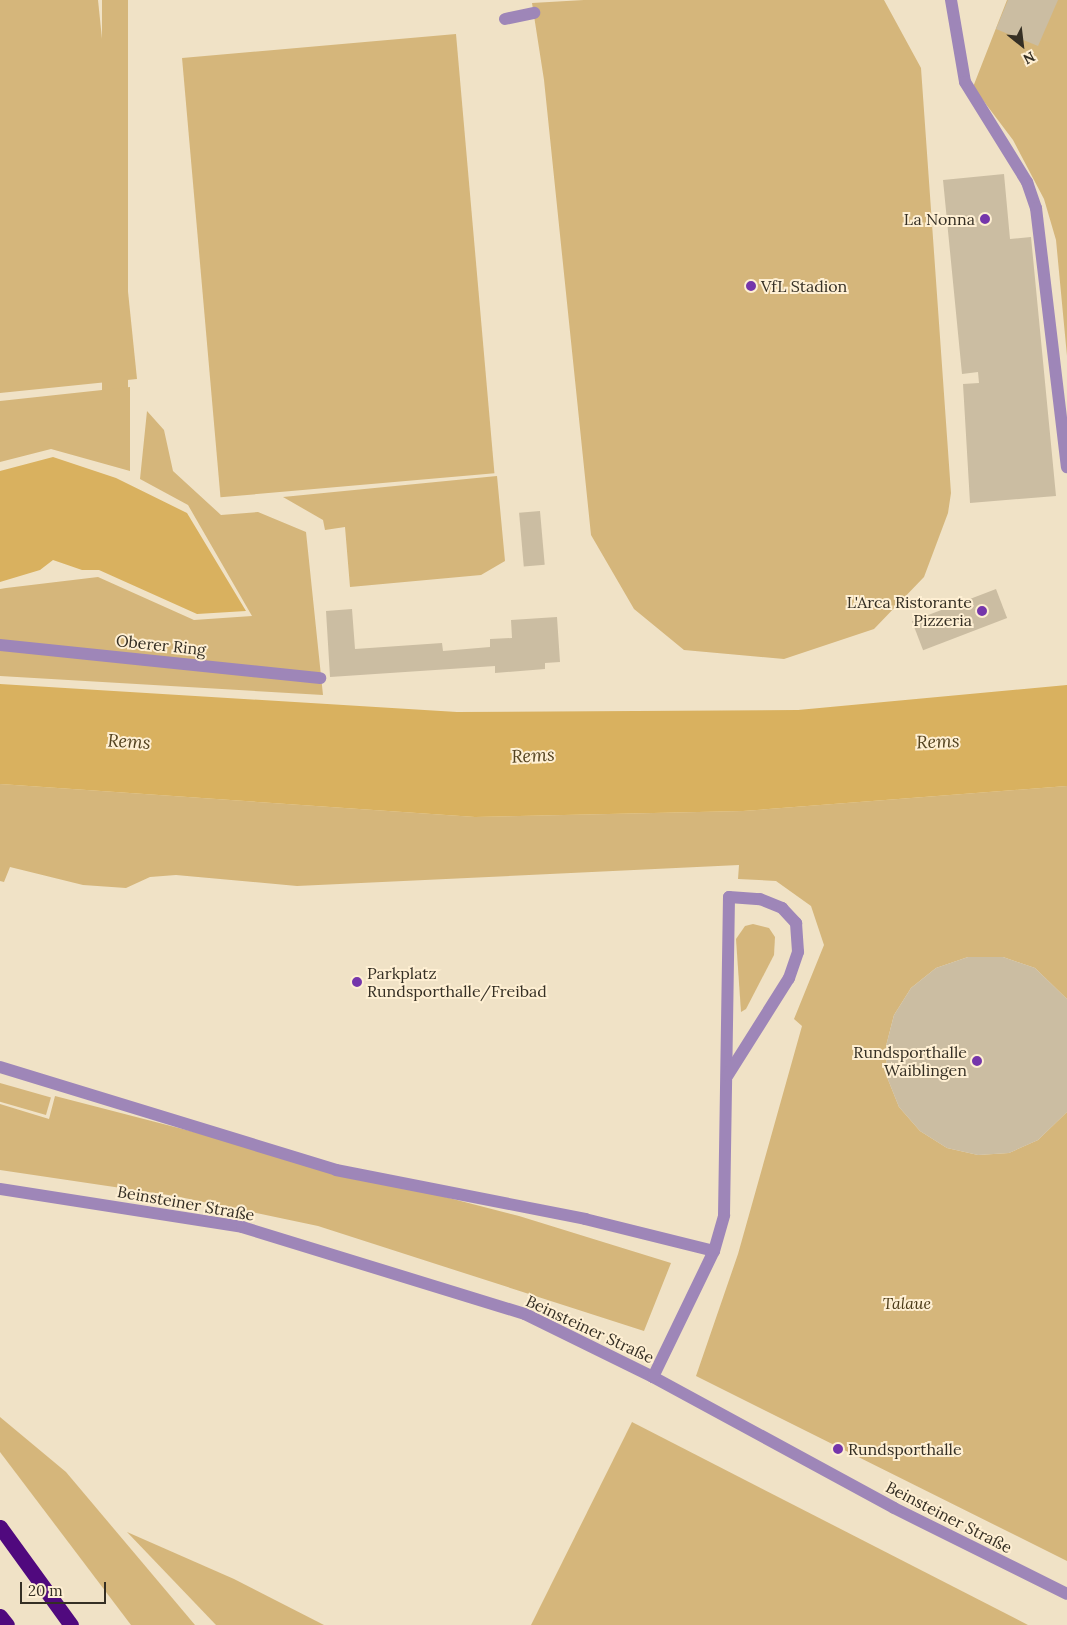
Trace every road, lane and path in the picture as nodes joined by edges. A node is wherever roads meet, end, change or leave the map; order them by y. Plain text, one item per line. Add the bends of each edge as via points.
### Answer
1 (950, 0) edge
2 (534, 13) dead end
3 (505, 19) dead end
4 (1067, 467) edge
5 (0, 645) edge
6 (320, 678) dead end
7 (0, 1067) edge
8 (728, 1075) junction
9 (0, 1189) edge
10 (714, 1251) junction
11 (653, 1377) junction
12 (0, 1527) edge
13 (1067, 1594) edge
14 (0, 1616) edge
15 (7, 1625) edge
16 (70, 1625) edge

1 - 4 street via 965,82 1022,174 1036,208
2 - 3 street
5 - 6 street, Oberer Ring
7 - 10 street via 336,1170 586,1219
8 - 8 street via 789,978 798,952 796,923 782,908 760,899 730,897
8 - 10 street via 724,1215
9 - 11 street, Beinsteiner Straße via 242,1227 525,1314
10 - 11 street
11 - 13 street, Beinsteiner Straße via 894,1508
12 - 16 highway
14 - 15 highway

